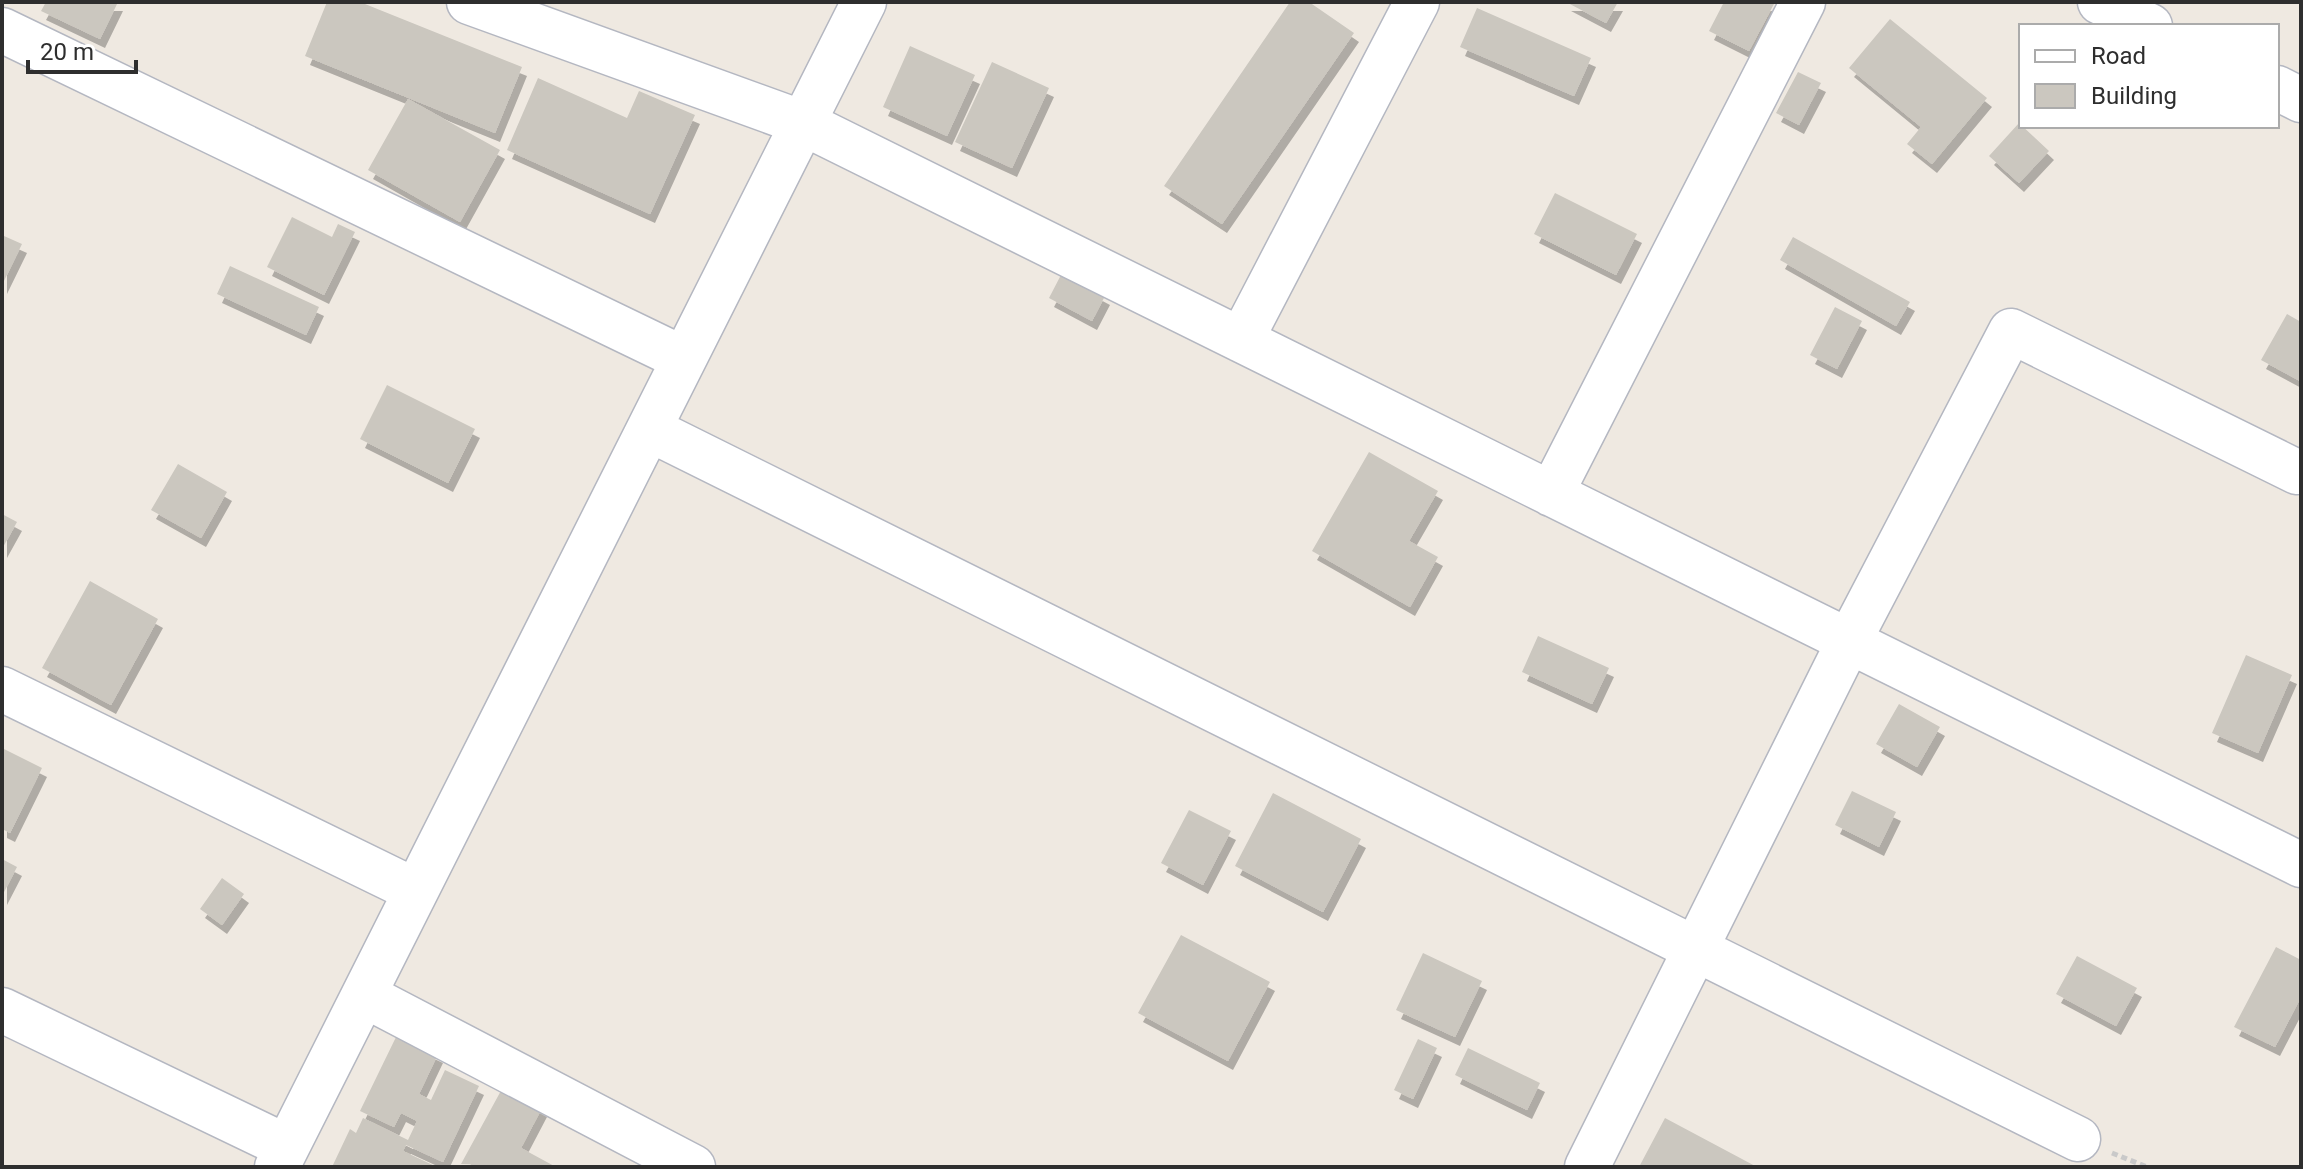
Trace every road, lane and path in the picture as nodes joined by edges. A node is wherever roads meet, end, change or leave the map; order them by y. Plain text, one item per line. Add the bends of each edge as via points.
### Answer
1 (469, 2) edge
2 (864, 2) edge
3 (1417, 2) edge
4 (1803, 2) edge
5 (2100, 2) edge
6 (2146, 24) edge
7 (2, 30) edge
8 (2279, 89) edge
9 (2301, 100) edge
10 (803, 123) junction
11 (1241, 340) junction
12 (684, 359) junction
13 (649, 429) junction
14 (2297, 472) dead end
15 (1551, 494) junction
16 (1849, 641) junction
17 (2, 689) edge
18 (2301, 865) edge
19 (416, 891) junction
20 (1696, 949) junction
21 (364, 995) junction
22 (2, 1010) edge
23 (2078, 1139) dead end
24 (282, 1157) edge
25 (693, 1167) edge
26 (1587, 1167) edge

1 - 10 street
2 - 10 street
3 - 11 street
4 - 15 street
5 - 6 street
7 - 12 street
8 - 9 street
10 - 11 street
10 - 12 street
11 - 15 street
12 - 13 street
13 - 19 street
13 - 20 street
14 - 16 street via 2011,331
15 - 16 street
16 - 18 street
16 - 20 street
17 - 19 street
19 - 21 street
20 - 23 street
20 - 26 street
21 - 24 street
21 - 25 street
22 - 24 street

